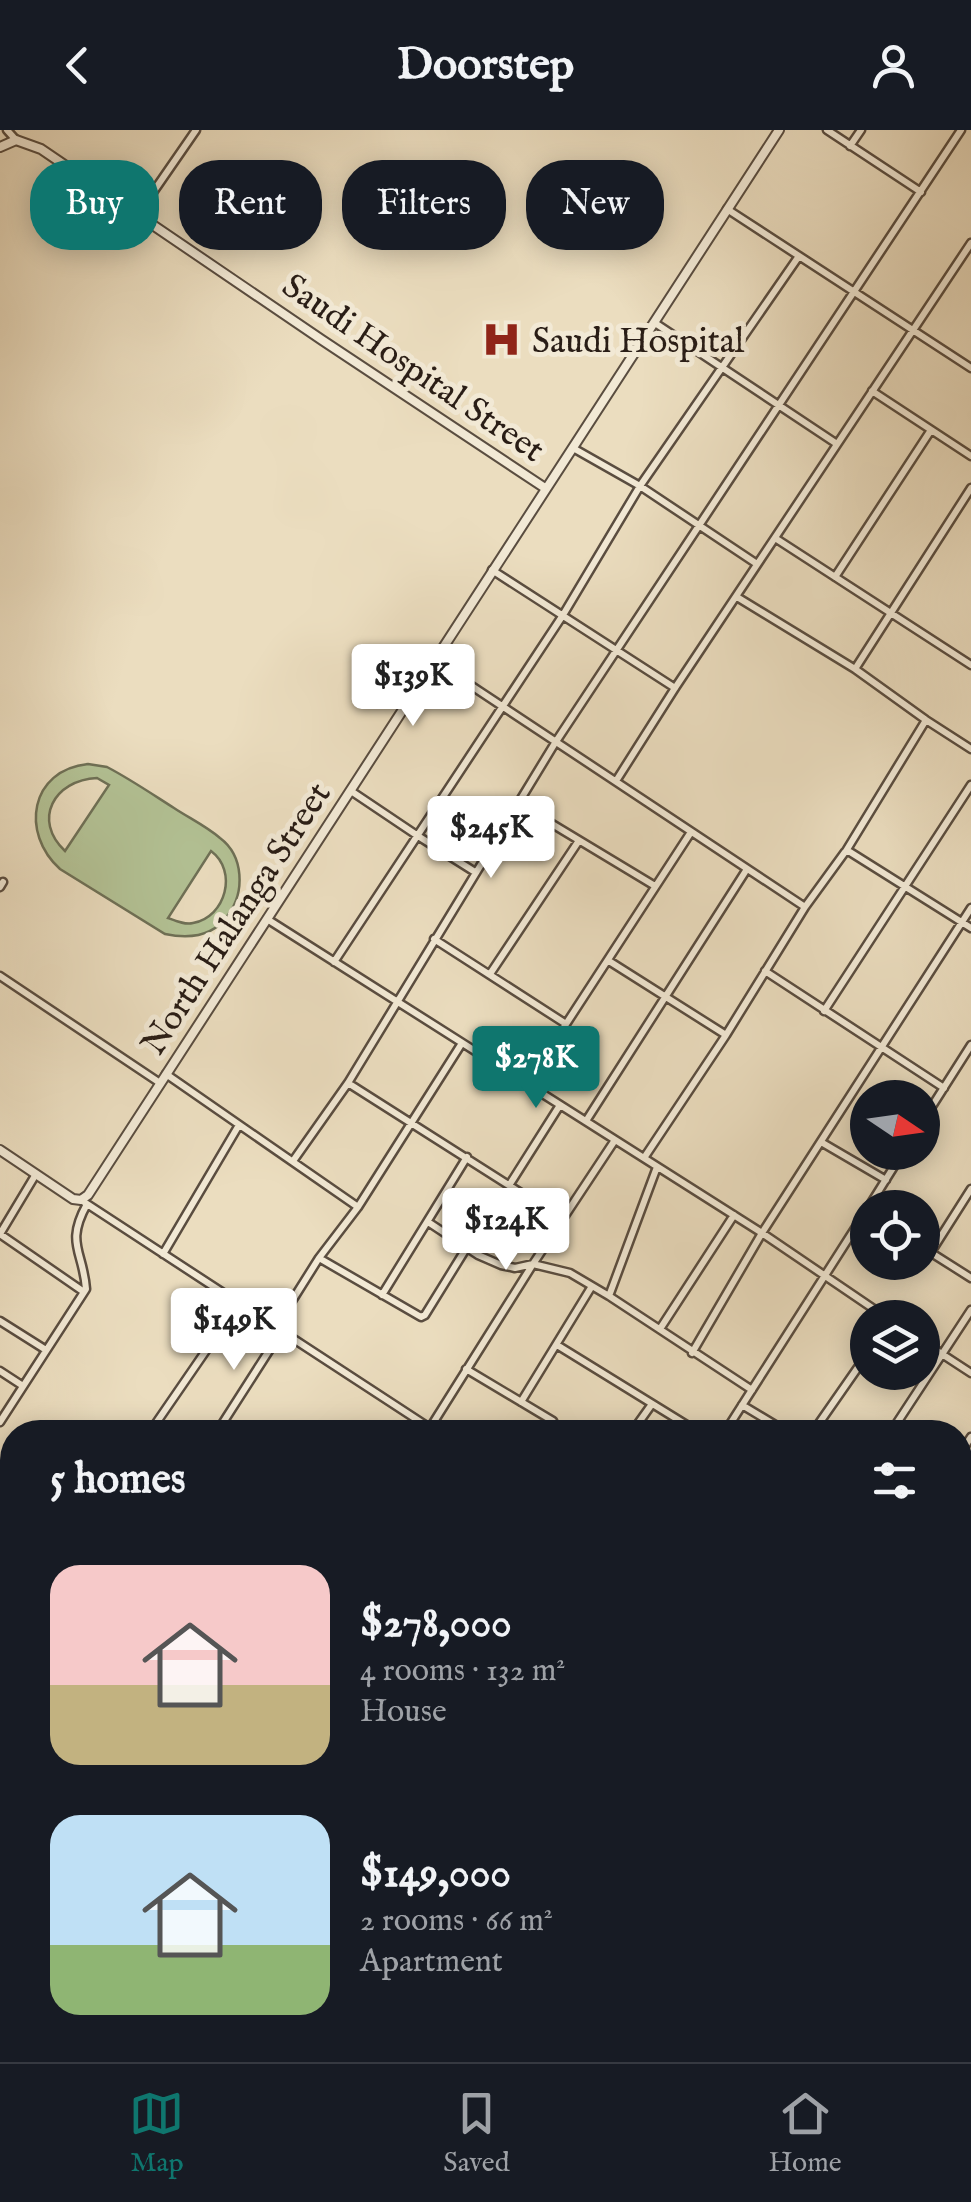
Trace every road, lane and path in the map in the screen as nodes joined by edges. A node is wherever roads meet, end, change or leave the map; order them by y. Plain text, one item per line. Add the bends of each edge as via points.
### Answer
1 (196, 130) edge
2 (778, 130) edge
3 (827, 130) edge
4 (861, 130) edge
5 (961, 130) edge
6 (11, 133) edge
7 (0, 146) edge
8 (850, 146) junction
9 (57, 160) edge
10 (159, 184) edge
11 (921, 192) junction
12 (728, 209) junction
13 (159, 228) edge
14 (971, 244) edge
15 (799, 256) junction
16 (855, 291) junction
17 (654, 323) junction
18 (913, 330) junction
19 (723, 368) junction
20 (971, 368) edge
21 (872, 391) junction
22 (778, 405) junction
23 (930, 430) junction
24 (837, 444) junction
25 (573, 448) junction
26 (971, 456) edge
27 (640, 486) junction
28 (545, 488) junction
29 (971, 488) edge
30 (698, 526) junction
31 (775, 538) junction
32 (758, 564) junction
33 (492, 570) junction
34 (835, 577) junction
35 (738, 597) junction
36 (890, 613) junction
37 (563, 615) junction
38 (618, 650) junction
39 (434, 662) junction
40 (970, 662) edge
41 (855, 670) junction
42 (675, 688) junction
43 (501, 707) junction
44 (926, 720) junction
45 (555, 742) junction
46 (971, 748) edge
47 (616, 781) junction
48 (971, 784) edge
49 (351, 791) junction
50 (519, 803) junction
51 (692, 832) junction
52 (418, 836) junction
53 (578, 841) junction
54 (845, 852) junction
55 (747, 869) junction
56 (476, 872) junction
57 (655, 886) junction
58 (904, 887) junction
59 (805, 908) junction
60 (971, 908) edge
61 (267, 919) junction
62 (962, 923) junction
63 (971, 928) edge
64 (434, 938) junction
65 (608, 960) junction
66 (334, 962) junction
67 (765, 971) junction
68 (490, 974) junction
69 (0, 976) edge
70 (666, 996) junction
71 (397, 1002) junction
72 (824, 1010) junction
73 (566, 1024) junction
74 (726, 1035) junction
75 (462, 1043) junction
76 (971, 1046) edge
77 (881, 1048) junction
78 (166, 1074) junction
79 (160, 1083) junction
80 (348, 1083) junction
81 (527, 1084) junction
82 (944, 1088) junction
83 (940, 1094) edge
84 (560, 1105) junction
85 (586, 1122) junction
86 (413, 1123) junction
87 (239, 1125) junction
88 (615, 1140) junction
89 (821, 1142) junction
90 (0, 1150) edge
91 (467, 1157) junction
92 (644, 1158) junction
93 (294, 1161) junction
94 (658, 1167) junction
95 (892, 1170) edge
96 (36, 1174) junction
97 (886, 1180) junction
98 (510, 1185) junction
99 (879, 1190) edge
100 (971, 1190) edge
101 (84, 1202) junction
102 (358, 1207) junction
103 (734, 1216) junction
104 (562, 1219) junction
105 (428, 1222) junction
106 (762, 1233) junction
107 (0, 1234) edge
108 (850, 1235) edge
109 (940, 1238) edge
110 (467, 1247) junction
111 (164, 1254) junction
112 (319, 1258) junction
113 (940, 1258) edge
114 (533, 1264) junction
115 (824, 1276) junction
116 (971, 1278) edge
117 (592, 1286) junction
118 (84, 1292) junction
119 (382, 1294) junction
120 (609, 1296) junction
121 (860, 1300) edge
122 (238, 1304) junction
123 (971, 1310) edge
124 (0, 1321) edge
125 (660, 1329) junction
126 (278, 1330) junction
127 (557, 1344) junction
128 (46, 1350) junction
129 (692, 1353) junction
130 (941, 1354) junction
131 (466, 1369) junction
132 (0, 1371) edge
133 (971, 1374) edge
134 (850, 1379) edge
135 (23, 1386) junction
136 (752, 1390) junction
137 (521, 1402) junction
138 (652, 1404) junction
139 (742, 1405) junction
140 (1, 1420) edge
141 (158, 1420) edge
142 (225, 1420) edge
143 (418, 1420) edge
144 (438, 1420) edge
145 (551, 1420) edge
146 (641, 1420) edge
147 (678, 1420) edge
148 (733, 1420) edge
149 (768, 1420) edge
150 (822, 1420) edge
151 (899, 1420) edge

1 - 10 street
2 - 12 street, North Halanga Street
3 - 8 street
4 - 8 street
5 - 11 street
6 - 7 street, Saudi Hospital Street
6 - 9 street, Saudi Hospital Street
8 - 11 street
11 - 16 street
12 - 15 street
12 - 17 street, North Halanga Street
13 - 28 street, Saudi Hospital Street
14 - 18 street
15 - 16 street
15 - 19 street
16 - 18 street
16 - 22 street
17 - 19 street
17 - 25 street, North Halanga Street
18 - 20 street
18 - 21 street
19 - 22 street
19 - 27 street
21 - 23 street
21 - 24 street
22 - 24 street
22 - 30 street
23 - 26 street
23 - 34 street
24 - 31 street
25 - 27 street
25 - 28 street, North Halanga Street
27 - 30 street
27 - 37 street
28 - 33 street, North Halanga Street
29 - 36 street
30 - 32 street
30 - 38 street
31 - 32 street
31 - 34 street
32 - 35 street
33 - 37 street
33 - 39 street, North Halanga Street
34 - 36 street
35 - 41 street
35 - 42 street
36 - 40 street
36 - 41 street
37 - 38 street
37 - 43 street
38 - 42 street
38 - 45 street
39 - 43 street
39 - 49 street, North Halanga Street
41 - 44 street
42 - 47 street
43 - 45 street
43 - 52 street
44 - 46 street
44 - 54 street
45 - 47 street
45 - 50 street
47 - 51 street
48 - 58 street
49 - 52 street
49 - 61 street, North Halanga Street
50 - 53 street
50 - 56 street
51 - 55 street
51 - 57 street
52 - 56 street
52 - 66 street
53 - 57 street
53 - 68 street
54 - 58 street
54 - 59 street
55 - 59 street
55 - 70 street
56 - 64 street
57 - 65 street
58 - 62 street
58 - 72 street
59 - 67 street
60 - 62 street
61 - 66 street
61 - 78 street, North Halanga Street
62 - 63 street
62 - 77 street
64 - 68 street
64 - 71 street
65 - 70 street
65 - 73 street
66 - 71 street
67 - 72 street
67 - 74 street
68 - 73 street
69 - 79 street
70 - 74 street
70 - 85 street
71 - 75 street
71 - 80 street
72 - 77 street
73 - 81 street
74 - 92 street
75 - 81 street
75 - 86 street
76 - 82 street
77 - 82 street
77 - 89 street
78 - 79 street, North Halanga Street
78 - 87 street
79 - 101 street, North Halanga Street
80 - 86 street
80 - 93 street
81 - 84 street
82 - 83 street
84 - 85 street
84 - 98 street
85 - 88 street
86 - 91 street
86 - 102 street
87 - 93 street
87 - 111 street
88 - 92 street
88 - 104 street
89 - 97 street
89 - 106 street
90 - 96 street
91 - 98 street
91 - 105 street
92 - 94 street
93 - 102 street
94 - 103 street
94 - 120 street
95 - 97 street
96 - 101 street
96 - 107 street
97 - 99 street
98 - 104 street
100 - 109 street
101 - 111 street
101 - 118 street via 75,1234
102 - 112 street
103 - 106 street
103 - 125 street
104 - 114 street
105 - 110 street
105 - 119 street
106 - 115 street
106 - 129 street
107 - 118 street
108 - 115 street
110 - 114 street via 501,1266
110 - 119 street via 425,1315
111 - 122 street
112 - 119 street
112 - 126 street
113 - 116 street
114 - 117 street
114 - 131 street
115 - 121 street
115 - 136 street
117 - 120 street
117 - 127 street
118 - 128 street
120 - 125 street
122 - 126 street
122 - 141 street
123 - 130 street
124 - 128 street
125 - 129 street
126 - 142 street
126 - 143 street
127 - 137 street
127 - 138 street
128 - 135 street
129 - 136 street
130 - 133 street
130 - 151 street
131 - 137 street
131 - 144 street
132 - 135 street
134 - 150 street
135 - 140 street
136 - 139 street
137 - 145 street
138 - 146 street
138 - 147 street
139 - 148 street
139 - 149 street

